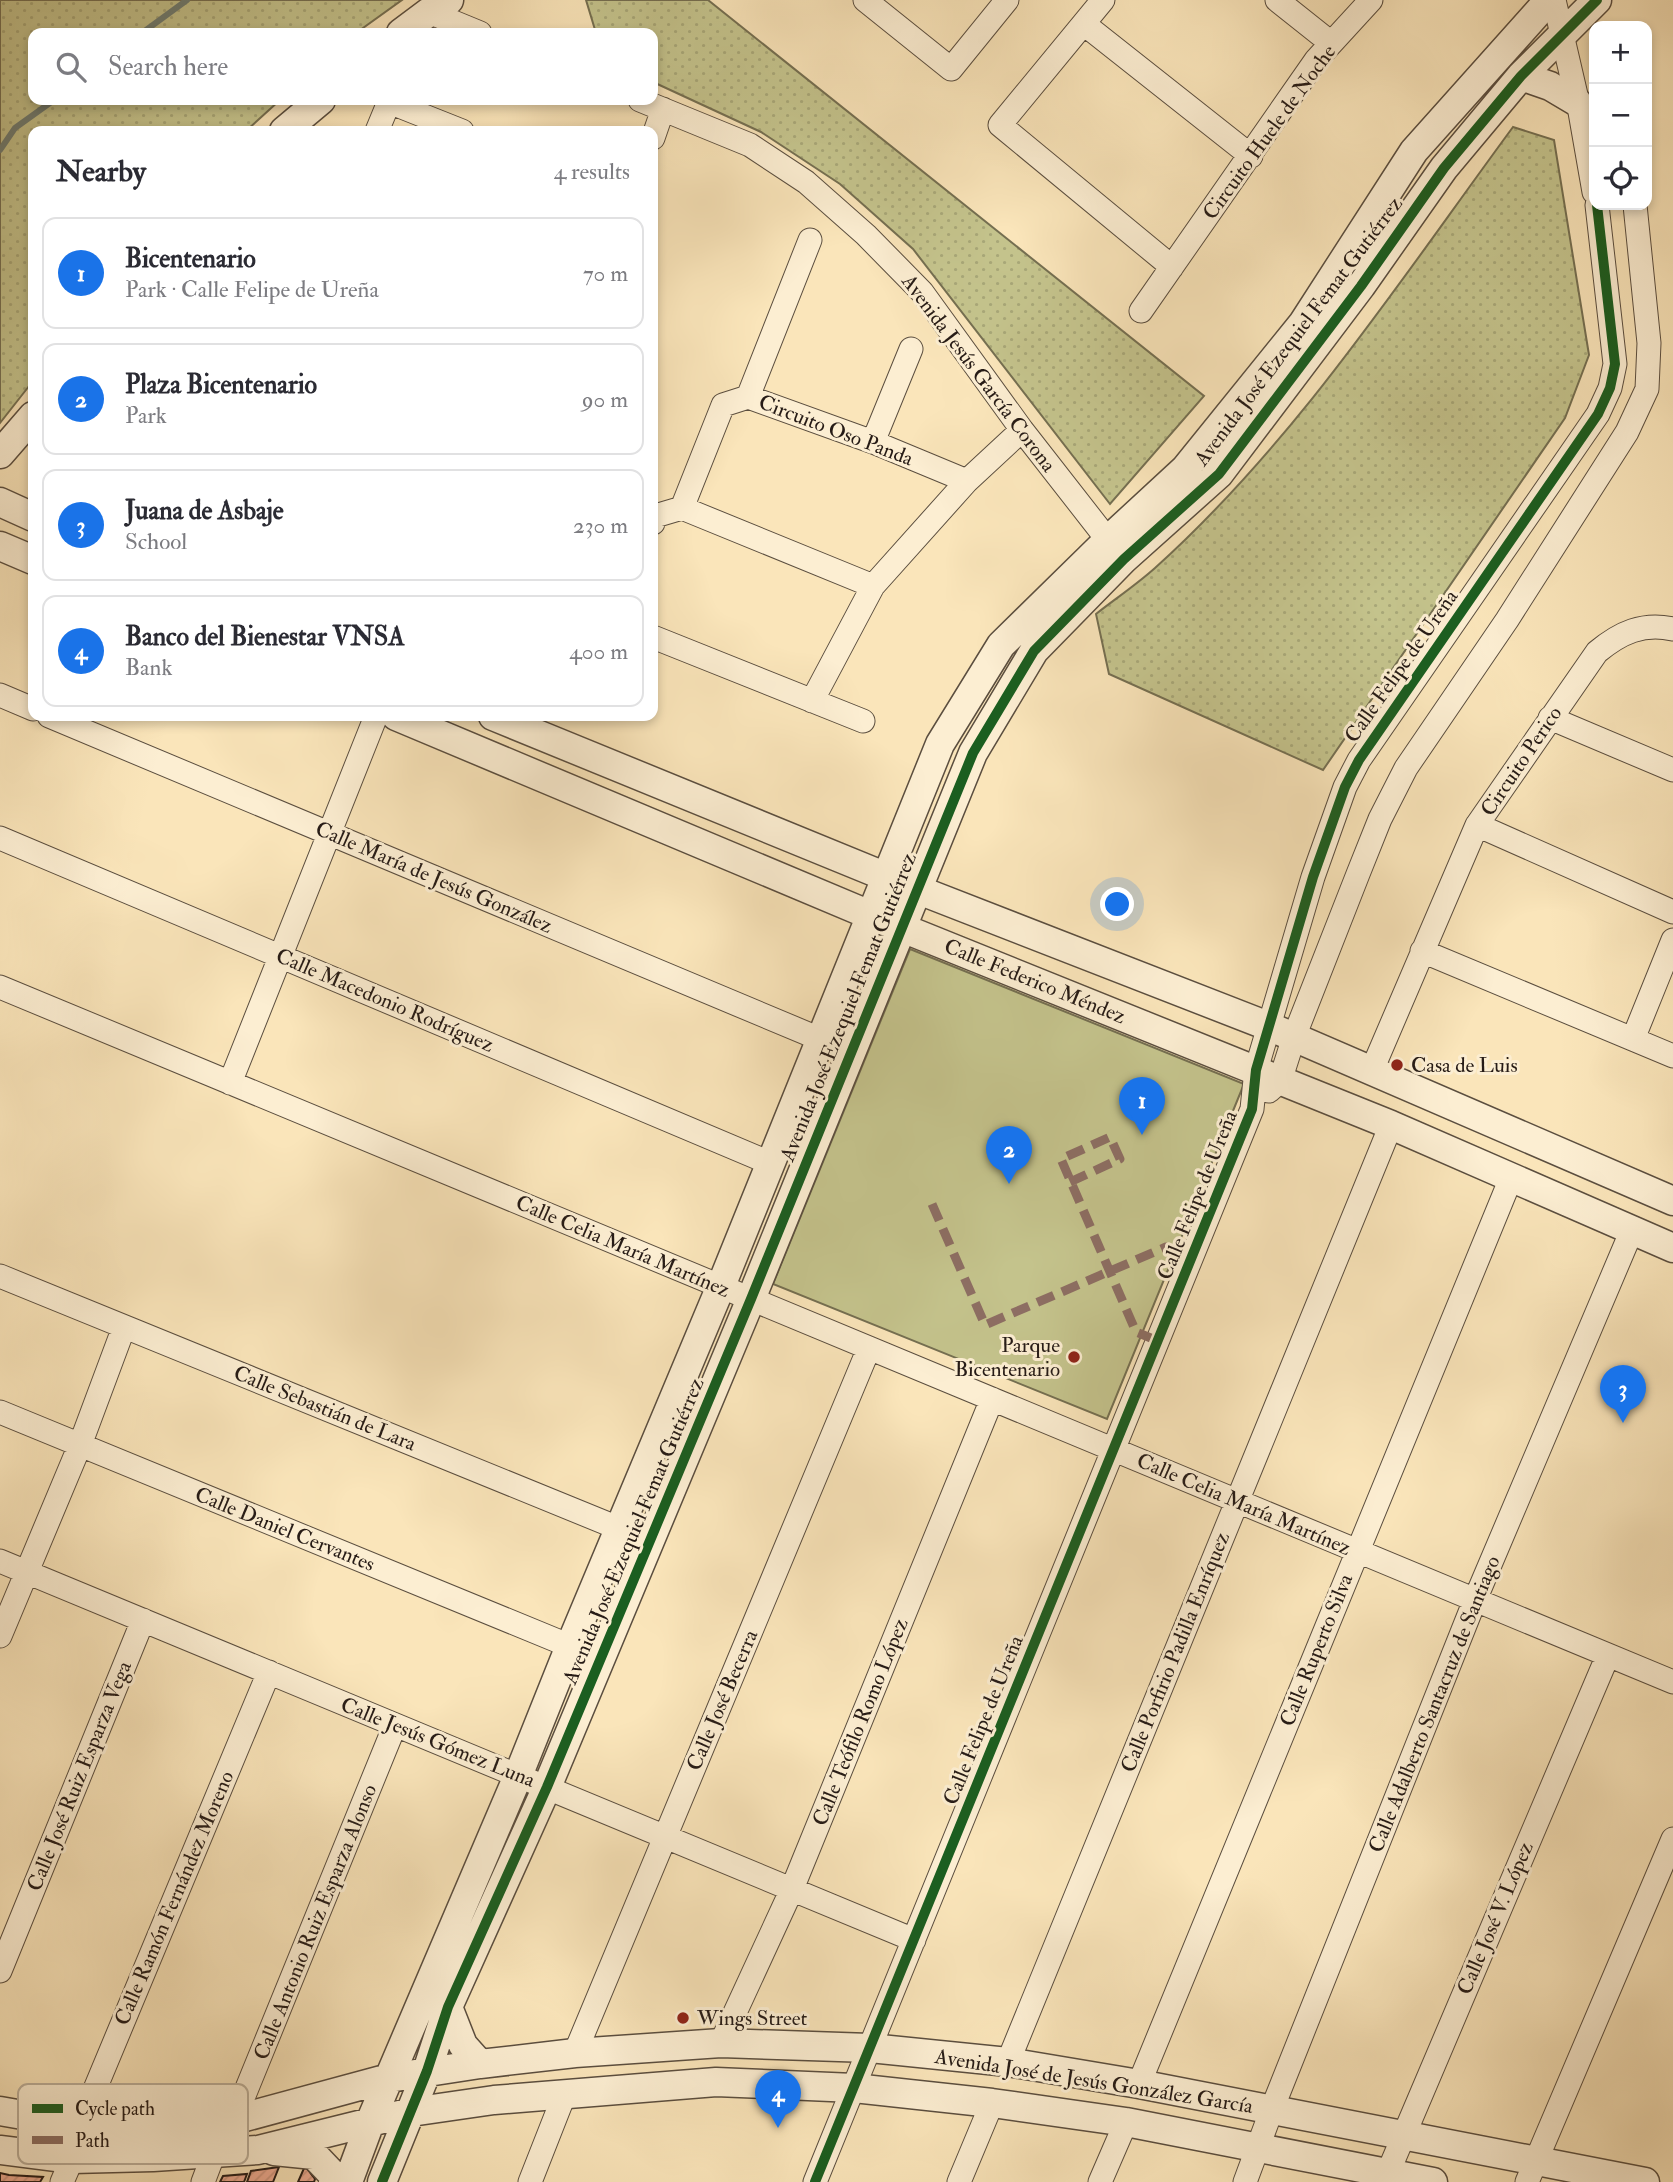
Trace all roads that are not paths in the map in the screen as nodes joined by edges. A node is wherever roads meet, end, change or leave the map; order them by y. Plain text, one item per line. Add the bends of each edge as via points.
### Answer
1 (865, 0) edge
2 (1007, 0) edge
3 (1103, 0) edge
4 (1277, 0) edge
5 (1371, 0) edge
6 (1551, 0) edge
7 (439, 6) edge
8 (1594, 7) edge
9 (1083, 24) junction
10 (408, 28) edge
11 (472, 28) edge
12 (1562, 36) junction
13 (1331, 43) junction
14 (1521, 76) junction
15 (1577, 102) junction
16 (315, 105) edge
17 (388, 105) edge
18 (397, 105) edge
19 (652, 105) edge
20 (663, 110) junction
21 (290, 126) edge
22 (379, 126) edge
23 (449, 126) edge
24 (657, 126) edge
25 (1251, 156) junction
26 (1589, 166) edge
27 (1598, 210) edge
28 (1636, 210) edge
29 (810, 240) dead end
30 (1172, 267) junction
31 (1141, 311) dead end
32 (911, 349) dead end
33 (748, 397) junction
34 (28, 422) edge
35 (1022, 430) junction
36 (873, 442) junction
37 (0, 454) edge
38 (967, 481) junction
39 (0, 502) edge
40 (682, 508) junction
41 (28, 515) edge
42 (658, 515) edge
43 (0, 546) edge
44 (1115, 550) junction
45 (28, 558) edge
46 (873, 586) junction
47 (1673, 629) edge
48 (658, 639) edge
49 (0, 695) edge
50 (812, 701) junction
51 (28, 707) edge
52 (1550, 719) junction
53 (61, 721) edge
54 (374, 721) edge
55 (408, 721) edge
56 (506, 721) edge
57 (863, 721) dead end
58 (1673, 770) edge
59 (1477, 825) junction
60 (329, 833) junction
61 (0, 838) edge
62 (886, 875) junction
63 (916, 888) junction
64 (1673, 912) edge
65 (870, 915) junction
66 (902, 927) junction
67 (1673, 940) edge
68 (1422, 951) junction
69 (280, 956) junction
70 (0, 987) edge
71 (1281, 1031) junction
72 (820, 1038) junction
73 (1633, 1039) junction
74 (1673, 1056) edge
75 (1372, 1070) junction
76 (1268, 1075) junction
77 (230, 1083) junction
78 (1391, 1125) junction
79 (770, 1163) junction
80 (1511, 1178) junction
81 (1673, 1201) edge
82 (1632, 1230) junction
83 (1673, 1248) edge
84 (0, 1276) edge
85 (721, 1286) junction
86 (751, 1299) junction
87 (124, 1327) junction
88 (869, 1348) junction
89 (992, 1399) junction
90 (0, 1412) edge
91 (80, 1445) junction
92 (1115, 1450) junction
93 (1237, 1501) junction
94 (620, 1528) junction
95 (650, 1541) junction
96 (1357, 1551) junction
97 (0, 1561) edge
98 (27, 1572) junction
99 (1475, 1600) junction
100 (143, 1620) junction
101 (0, 1636) edge
102 (570, 1646) junction
103 (1608, 1655) junction
104 (269, 1672) junction
105 (1673, 1682) edge
106 (395, 1725) junction
107 (518, 1776) junction
108 (547, 1787) junction
109 (665, 1836) junction
110 (1673, 1839) edge
111 (792, 1889) junction
112 (914, 1940) junction
113 (0, 1971) edge
114 (448, 2007) junction
115 (721, 2043) junction
116 (870, 2048) junction
117 (575, 2053) junction
118 (1008, 2062) junction
119 (480, 2064) junction
120 (427, 2071) junction
121 (389, 2078) junction
122 (97, 2084) edge
123 (1139, 2084) junction
124 (248, 2086) edge
125 (854, 2088) junction
126 (565, 2093) junction
127 (992, 2103) junction
128 (1272, 2109) junction
129 (0, 2111) edge
130 (411, 2112) junction
131 (18, 2114) edge
132 (248, 2116) edge
133 (371, 2120) junction
134 (1126, 2122) junction
135 (1403, 2135) junction
136 (1260, 2147) junction
137 (0, 2150) edge
138 (258, 2150) junction
139 (248, 2151) edge
140 (18, 2155) edge
141 (47, 2164) edge
142 (119, 2164) edge
143 (209, 2164) edge
144 (67, 2170) edge
145 (1531, 2171) edge
146 (1405, 2180) edge
147 (202, 2182) edge
148 (333, 2182) edge
149 (348, 2182) edge
150 (382, 2182) edge
151 (530, 2182) edge
152 (815, 2182) edge
153 (959, 2182) edge
154 (1100, 2182) edge
155 (1245, 2182) edge
156 (1645, 2182) edge

1 - 2 street via 951,69
3 - 9 street
4 - 13 street
5 - 13 street, Circuito Huele de Noche
6 - 12 street
6 - 44 street, Avenida José Ezequiel Femat Gutiérrez via 1414,151 1303,323
7 - 10 street
7 - 11 street
8 - 12 street, Avenida José Ezequiel Femat Gutiérrez
9 - 25 street
9 - 30 street via 1000,125
12 - 14 street, Avenida José Ezequiel Femat Gutiérrez
12 - 15 street
13 - 25 street, Circuito Huele de Noche
14 - 15 street via 1566,93
14 - 44 street, Avenida José Ezequiel Femat Gutiérrez via 1444,168 1219,474
15 - 26 street
16 - 21 street
17 - 22 street
18 - 23 street
19 - 20 street, Avenida Jesús García Corona
20 - 24 street
20 - 35 street, Avenida Jesús García Corona via 750,145 806,182 866,235 922,292
25 - 30 street, Circuito Huele de Noche
27 - 71 street, Calle Felipe de Ureña via 1615,364 1610,388 1598,414 1359,760 1345,787 1313,877
28 - 71 street, Calle Felipe de Ureña via 1649,343 1647,389 1627,432 1406,768
29 - 33 street
30 - 31 street, Circuito Huele de Noche
32 - 36 street
33 - 36 street, Circuito Oso Panda
33 - 40 street, Circuito Oso Panda via 723,405
34 - 37 street
35 - 38 street
35 - 44 street, Avenida Jesús García Corona
36 - 38 street, Circuito Oso Panda
38 - 46 street
39 - 41 street
40 - 42 street
40 - 46 street
43 - 45 street
44 - 62 street, Avenida José Ezequiel Femat Gutiérrez via 1001,645 940,744
44 - 63 street, Avenida José Ezequiel Femat Gutiérrez via 1034,651 973,753
46 - 50 street
47 - 52 street, Circuito Perico via 1634,629 1615,637 1597,652
48 - 50 street
49 - 51 street
50 - 57 street
52 - 58 street
52 - 59 street, Circuito Perico
53 - 60 street, Calle María de Jesús González
54 - 60 street
55 - 65 street, Calle Federico Méndez
56 - 62 street, Calle Federico Méndez
59 - 64 street
59 - 68 street, Circuito Perico
60 - 69 street
60 - 72 street, Calle María de Jesús González
61 - 69 street, Calle Macedonio Rodríguez
62 - 63 street, Calle Federico Méndez
62 - 65 street, Avenida José Ezequiel Femat Gutiérrez
63 - 66 street, Avenida José Ezequiel Femat Gutiérrez
63 - 71 street, Calle Federico Méndez
65 - 66 street, Calle Federico Méndez
65 - 72 street, Avenida José Ezequiel Femat Gutiérrez
66 - 76 street, Calle Federico Méndez
66 - 86 street, Avenida José Ezequiel Femat Gutiérrez
67 - 73 street
68 - 73 street
68 - 75 street, Circuito Perico
69 - 77 street
69 - 79 street, Calle Macedonio Rodríguez
70 - 77 street, Calle Celia María Martínez
71 - 75 street, Calle Federico Méndez
71 - 76 street, Calle Felipe de Ureña
72 - 79 street, Avenida José Ezequiel Femat Gutiérrez
73 - 74 street
75 - 81 street, Calle Federico Méndez
76 - 78 street, Calle Federico Méndez
76 - 92 street, Calle Felipe de Ureña
77 - 85 street, Calle Celia María Martínez
78 - 80 street, Calle Federico Méndez
78 - 93 street, Calle Porfirio Padilla Enríquez
79 - 85 street, Avenida José Ezequiel Femat Gutiérrez
80 - 82 street, Calle Federico Méndez
80 - 96 street, Calle Ruperto Silva
82 - 83 street, Calle Federico Méndez
82 - 99 street, Calle Adalberto Santacruz de Santiago
84 - 87 street, Calle Sebastián de Lara
85 - 86 street, Calle Celia María Martínez
85 - 94 street, Avenida José Ezequiel Femat Gutiérrez
86 - 88 street, Calle Celia María Martínez
86 - 95 street, Avenida José Ezequiel Femat Gutiérrez
87 - 91 street
87 - 94 street, Calle Sebastián de Lara
88 - 89 street, Calle Celia María Martínez
88 - 109 street, Calle José Becerra
89 - 92 street, Calle Celia María Martínez
89 - 111 street, Calle Teófilo Romo López
90 - 91 street, Calle Daniel Cervantes
91 - 98 street
91 - 102 street, Calle Daniel Cervantes
92 - 93 street, Calle Celia María Martínez
92 - 112 street, Calle Felipe de Ureña
93 - 96 street, Calle Celia María Martínez
93 - 118 street, Calle Porfirio Padilla Enríquez
94 - 95 street, Calle Sebastián de Lara
94 - 102 street, Avenida José Ezequiel Femat Gutiérrez
95 - 108 street, Avenida José Ezequiel Femat Gutiérrez
96 - 99 street, Calle Celia María Martínez
96 - 123 street, Calle Ruperto Silva
97 - 98 street, Calle Jesús Gómez Luna
98 - 100 street, Calle Jesús Gómez Luna
98 - 101 street
99 - 103 street, Calle Celia María Martínez
99 - 128 street, Calle Adalberto Santacruz de Santiago
100 - 104 street, Calle Jesús Gómez Luna
100 - 113 street, Calle José Ruiz Esparza Vega
102 - 107 street, Avenida José Ezequiel Femat Gutiérrez
103 - 105 street, Calle Celia María Martínez
103 - 135 street, Calle José V. López
104 - 106 street, Calle Jesús Gómez Luna
104 - 122 street, Calle Ramón Fernández Moreno
106 - 107 street, Calle Jesús Gómez Luna
106 - 124 street, Calle Antonio Ruiz Esparza Alonso
107 - 108 street, Calle Jesús Gómez Luna
107 - 121 street, Avenida José Ezequiel Femat Gutiérrez
108 - 109 street, Calle Jesús Gómez Luna
108 - 114 street, Avenida José Ezequiel Femat Gutiérrez
109 - 111 street, Calle Jesús Gómez Luna
109 - 117 street, Calle José Becerra
110 - 145 street
111 - 112 street, Calle Jesús Gómez Luna
111 - 115 street, Calle Teófilo Romo López
112 - 116 street, Calle Felipe de Ureña
114 - 119 street via 463,2045
114 - 120 street, Avenida José Ezequiel Femat Gutiérrez
115 - 116 street, Avenida José de Jesús González García
115 - 117 street, Avenida José de Jesús González García
116 - 118 street, Avenida José de Jesús González García
116 - 125 street, Calle Felipe de Ureña
117 - 119 street, Avenida José de Jesús González García
118 - 123 street, Avenida José de Jesús González García
119 - 120 street, Avenida José de Jesús González García
120 - 121 street, Avenida José de Jesús González García
120 - 130 street, Avenida José Ezequiel Femat Gutiérrez
121 - 132 street, Avenida José de Jesús González García
121 - 133 street, Avenida José Ezequiel Femat Gutiérrez
123 - 128 street, Avenida José de Jesús González García
125 - 126 street, Avenida José de Jesús González García via 716,2082
125 - 127 street, Avenida José de Jesús González García
125 - 152 street, Calle Felipe de Ureña
126 - 130 street, Avenida José de Jesús González García
126 - 151 street
127 - 134 street, Avenida José de Jesús González García
127 - 153 street
128 - 135 street, Avenida José de Jesús González García
128 - 136 street, Calle Adalberto Santacruz de Santiago
129 - 131 street, Avenida José de Jesús González García
130 - 133 street, Avenida José de Jesús González García
130 - 150 street, Avenida José Ezequiel Femat Gutiérrez
133 - 138 street, Avenida José de Jesús González García
133 - 149 street, Avenida José Ezequiel Femat Gutiérrez
134 - 136 street, Avenida José de Jesús González García
134 - 154 street
135 - 145 street, Avenida José de Jesús González García
135 - 146 street, Calle José V. López
136 - 146 street, Avenida José de Jesús González García
136 - 155 street, Calle Adalberto Santacruz de Santiago
137 - 140 street, Avenida José de Jesús González García
138 - 139 street, Avenida José de Jesús González García
138 - 148 street via 314,2155 333,2175
141 - 144 street, Avenida José de Jesús González García
142 - 144 street, Avenida José de Jesús González García
143 - 147 street
145 - 156 street, Avenida José de Jesús González García

